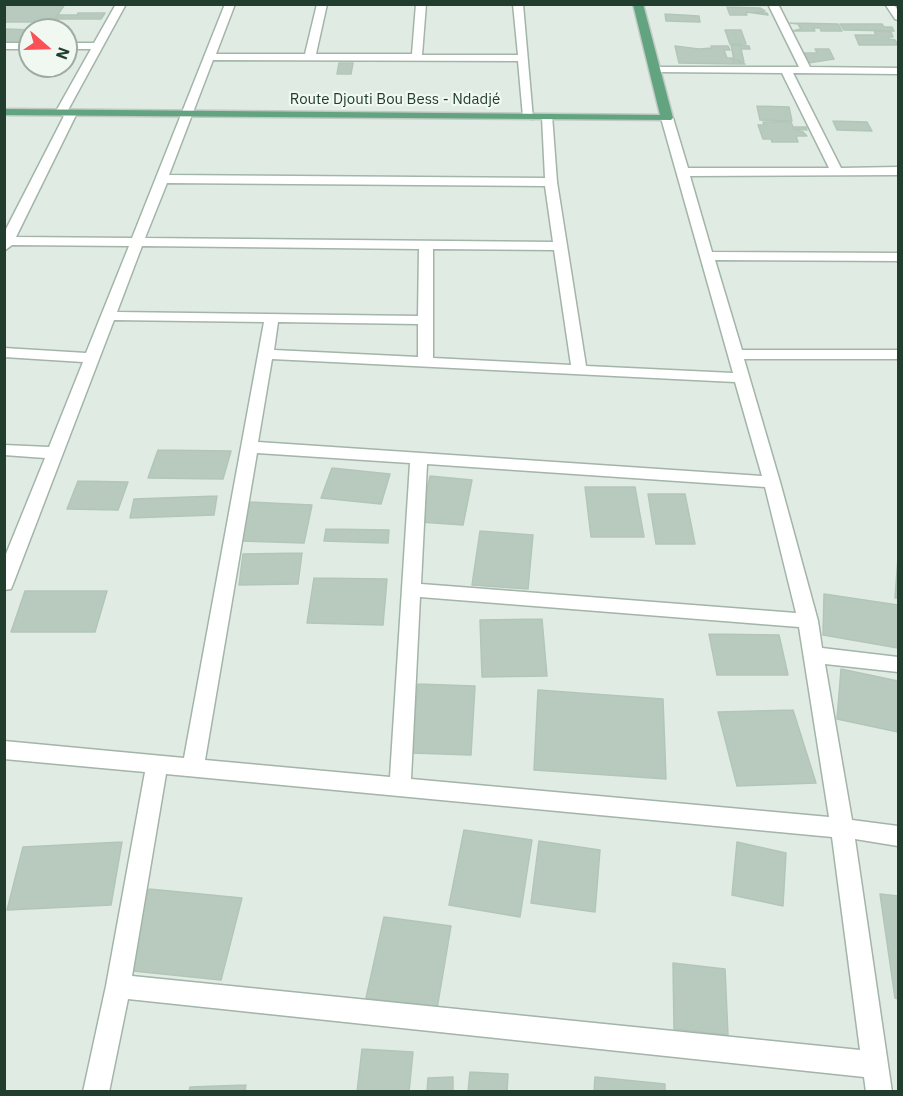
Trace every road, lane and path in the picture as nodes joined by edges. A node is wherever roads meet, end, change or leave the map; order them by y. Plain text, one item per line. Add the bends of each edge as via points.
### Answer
1 (121, 4) edge
2 (230, 4) edge
3 (322, 4) edge
4 (421, 4) edge
5 (518, 4) edge
6 (638, 4) edge
7 (773, 4) edge
8 (889, 4) edge
9 (898, 17) edge
10 (78, 46) edge
11 (98, 46) junction
12 (210, 57) junction
13 (310, 57) junction
14 (417, 58) junction
15 (522, 58) junction
16 (656, 69) junction
17 (785, 69) junction
18 (806, 70) junction
19 (898, 71) edge
20 (4, 112) edge
21 (66, 113) junction
22 (187, 114) junction
23 (529, 117) junction
24 (548, 117) junction
25 (668, 118) junction
26 (836, 170) junction
27 (898, 171) edge
28 (685, 172) junction
29 (162, 179) junction
30 (551, 182) junction
31 (138, 242) junction
32 (6, 244) edge
33 (426, 245) junction
34 (561, 246) junction
35 (709, 256) junction
36 (898, 257) edge
37 (109, 316) junction
38 (272, 318) junction
39 (425, 320) junction
40 (4, 352) edge
41 (266, 354) junction
42 (736, 355) junction
43 (898, 355) edge
44 (92, 358) junction
45 (425, 362) junction
46 (579, 370) junction
47 (743, 378) junction
48 (249, 447) junction
49 (4, 450) edge
50 (56, 453) junction
51 (419, 458) junction
52 (772, 482) junction
53 (6, 577) edge
54 (411, 590) junction
55 (808, 621) junction
56 (814, 654) junction
57 (898, 664) edge
58 (4, 750) edge
59 (157, 763) junction
60 (193, 767) junction
61 (400, 786) junction
62 (842, 828) junction
63 (898, 836) edge
64 (118, 986) junction
65 (877, 1065) junction
66 (96, 1092) edge
67 (879, 1092) edge

1 - 11 street
2 - 12 street
3 - 13 street
4 - 14 street
5 - 15 street
6 - 16 main road
7 - 18 street
8 - 9 street
10 - 11 street
11 - 21 street
12 - 13 street
12 - 22 street
13 - 14 street
14 - 15 street
15 - 23 street
16 - 17 street
16 - 25 main road
17 - 18 street
17 - 26 street
18 - 19 street
20 - 21 main road, Route Djouti Bou Bess - Ndadjé
21 - 22 main road, Route Djouti Bou Bess - Ndadjé
21 - 32 street
22 - 23 main road, Route Djouti Bou Bess - Ndadjé
22 - 29 street
23 - 24 main road, Route Djouti Bou Bess - Ndadjé
24 - 25 main road, Route Djouti Bou Bess - Ndadjé
24 - 30 street
25 - 28 street
26 - 27 street
26 - 28 street
28 - 35 street
29 - 30 street
29 - 31 street
30 - 34 street
31 - 32 street
31 - 33 street
31 - 37 street
33 - 34 street
33 - 39 street
34 - 46 street
35 - 36 street
35 - 42 street
37 - 38 street
37 - 44 street
38 - 39 street
38 - 41 street
39 - 45 street
40 - 44 street
41 - 45 street
41 - 48 street
42 - 43 street
42 - 47 street
44 - 50 street
45 - 46 street
46 - 47 street
47 - 52 street
48 - 51 street
48 - 60 street
49 - 50 street
50 - 53 street
51 - 52 street
51 - 54 street
52 - 55 street
54 - 55 street
54 - 61 street
55 - 56 street
56 - 57 street
56 - 62 street
58 - 59 street
59 - 60 street
59 - 64 street
60 - 61 street
61 - 62 street
62 - 63 street
62 - 65 street
64 - 65 street
64 - 66 street
65 - 67 street

